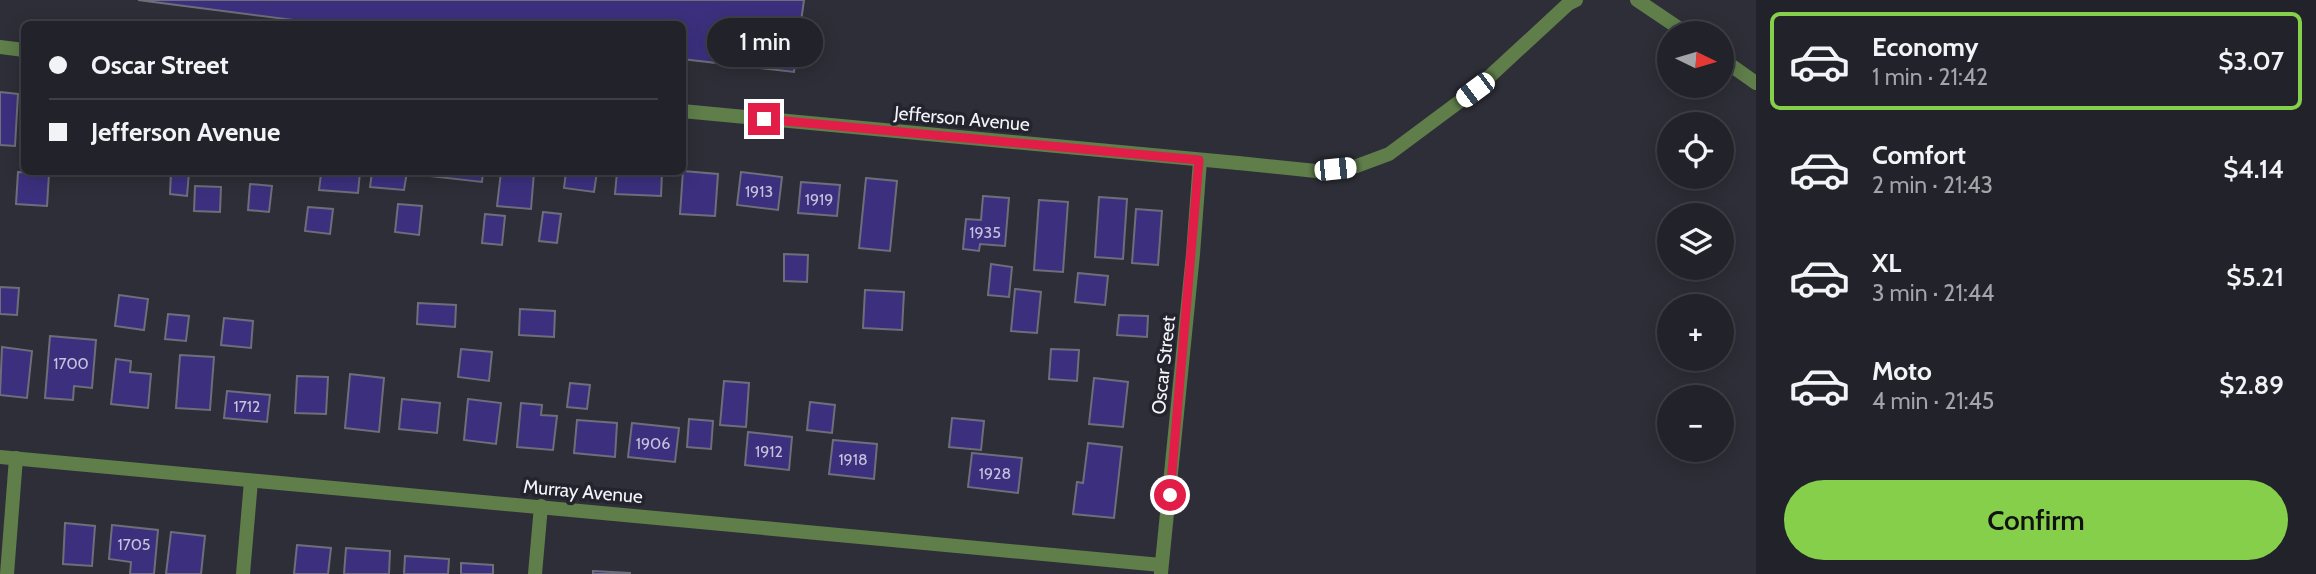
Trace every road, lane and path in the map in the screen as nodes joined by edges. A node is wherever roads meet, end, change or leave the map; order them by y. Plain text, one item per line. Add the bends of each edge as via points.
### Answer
1 (1576, 0) edge
2 (1637, 0) edge
3 (1668, 21) edge
4 (0, 47) edge
5 (21, 50) edge
6 (1734, 67) edge
7 (1756, 83) edge
8 (686, 111) edge
9 (1199, 160) junction
10 (0, 457) edge
11 (16, 458) junction
12 (251, 481) junction
13 (541, 506) junction
14 (1161, 570) edge
15 (6, 574) edge
16 (243, 574) edge
17 (535, 574) edge

1 - 9 street, Jefferson Avenue via 1475,90 1389,154 1354,167 1316,171
2 - 3 street
4 - 5 street
6 - 7 street
8 - 9 street, Jefferson Avenue
9 - 14 street, Oscar Street
10 - 11 street, Murray Avenue
11 - 12 street, Murray Avenue
11 - 15 street
12 - 13 street, Murray Avenue
12 - 16 street
13 - 14 street, Murray Avenue
13 - 17 street

